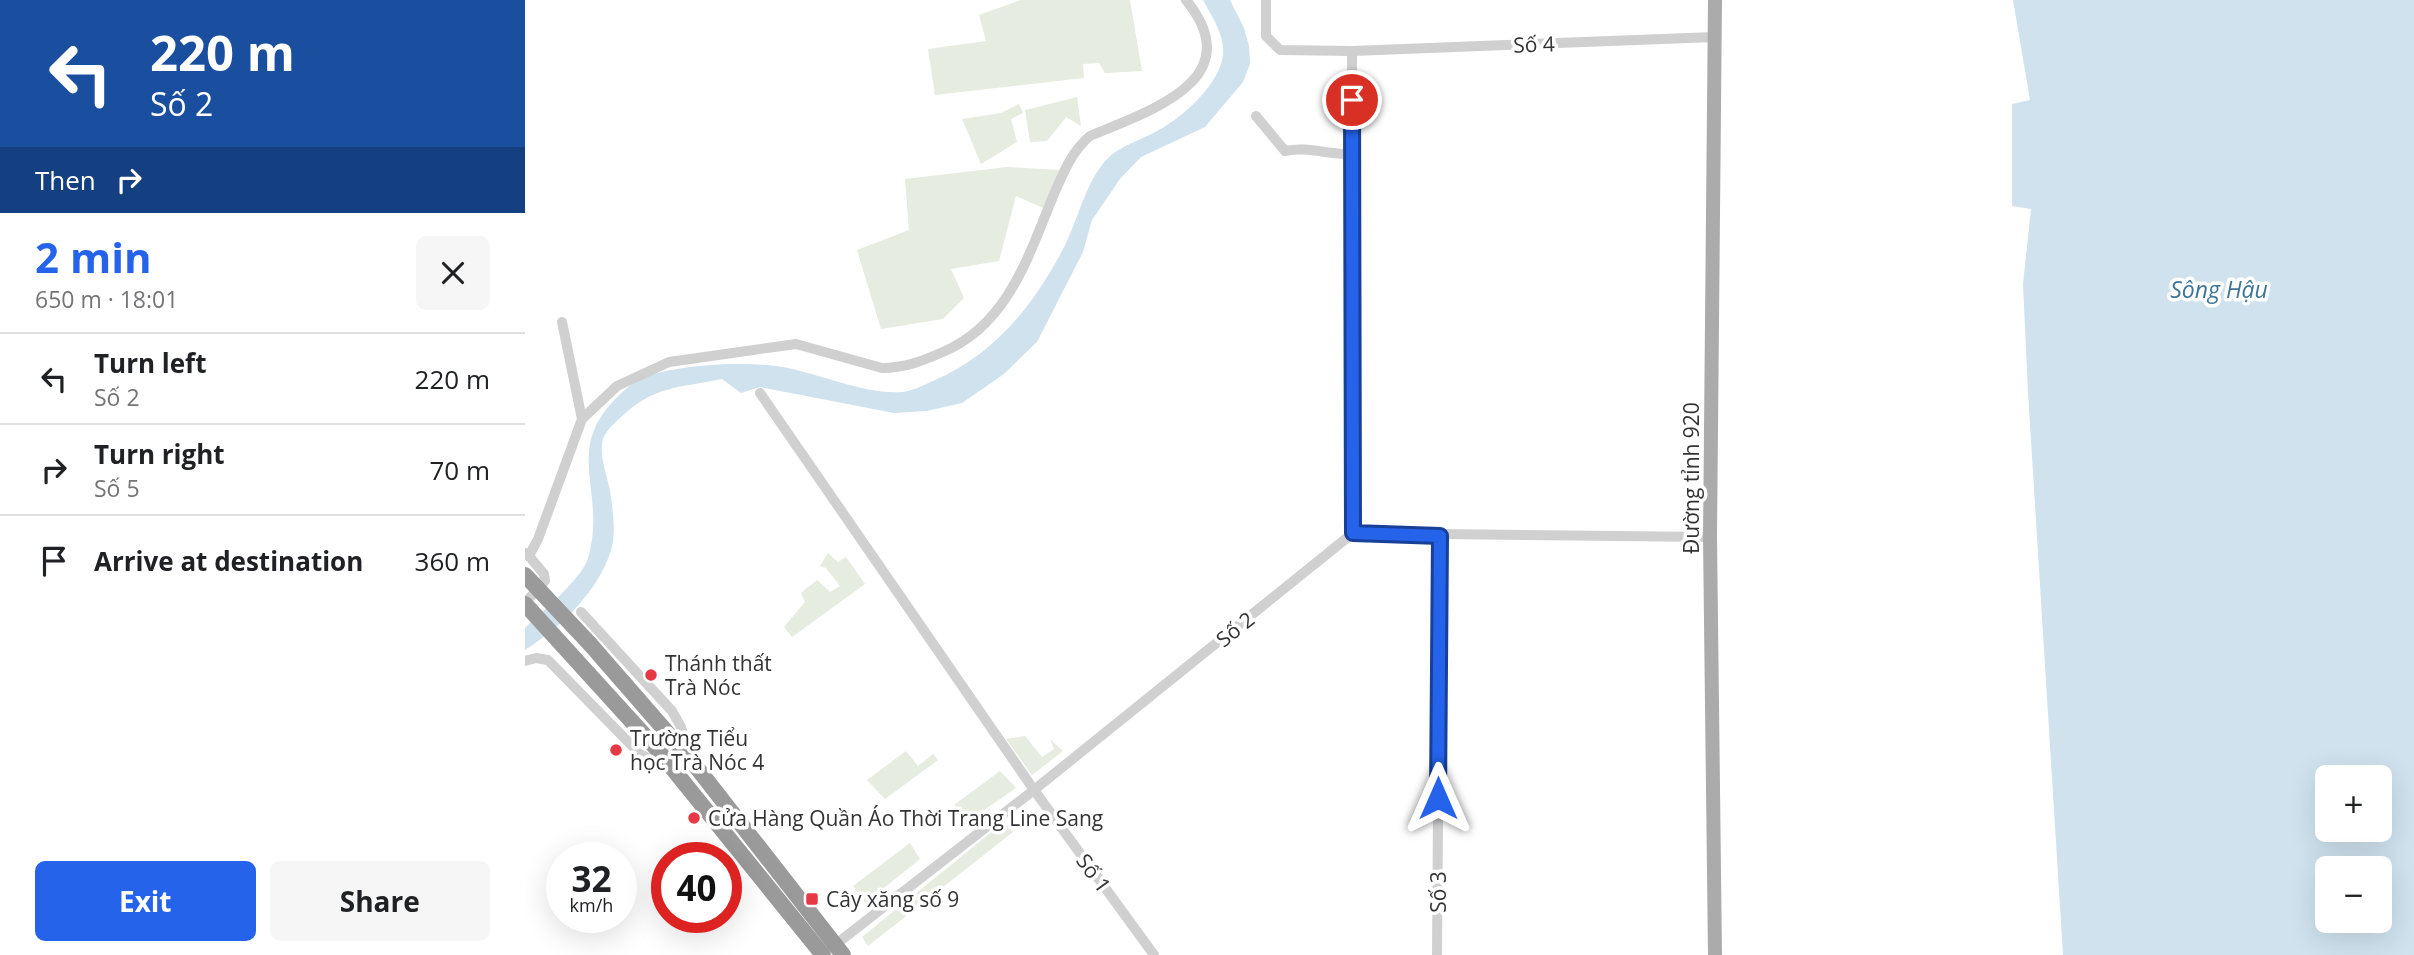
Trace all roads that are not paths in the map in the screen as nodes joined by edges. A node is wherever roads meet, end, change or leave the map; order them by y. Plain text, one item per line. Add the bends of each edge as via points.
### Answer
1 (1186, 0) edge
2 (1266, 0) edge
3 (1715, 0) edge
4 (1715, 37) junction
5 (1352, 51) junction
6 (1256, 116) dead end
7 (1352, 154) junction
8 (562, 322) dead end
9 (761, 393) dead end
10 (580, 424) junction
11 (1353, 533) junction
12 (1440, 536) junction
13 (1710, 537) junction
14 (527, 555) edge
15 (525, 575) edge
16 (525, 603) edge
17 (582, 612) dead end
18 (525, 661) edge
19 (691, 760) junction
20 (675, 771) junction
21 (1034, 790) junction
22 (831, 952) edge
23 (1154, 955) edge
24 (1437, 955) edge
25 (1715, 955) edge

1 - 10 street via 1206,37 1207,56 1200,72 1178,96 1090,136 1079,146 1062,175 1021,275 990,318 957,346 897,368 796,344 669,362 617,386
2 - 5 street, Số 4 via 1266,36 1280,50
3 - 4 main road, Đường tỉnh 920
4 - 5 street, Số 4
4 - 13 main road, Đường tỉnh 920
5 - 7 street
6 - 7 street via 1285,151 1301,147 1327,155
7 - 11 street
8 - 10 street
9 - 21 street, Số 1
10 - 14 street
11 - 12 street
11 - 21 street, Số 2
12 - 13 street
12 - 24 street, Số 3
13 - 25 main road, Đường tỉnh 920
14 - 16 street via 545,581
15 - 19 highway, bridge
16 - 20 highway
17 - 19 street via 672,711
18 - 20 street via 548,660 640,754
19 - 22 highway
20 - 22 highway
21 - 22 street, Số 2
21 - 23 street, Số 1

